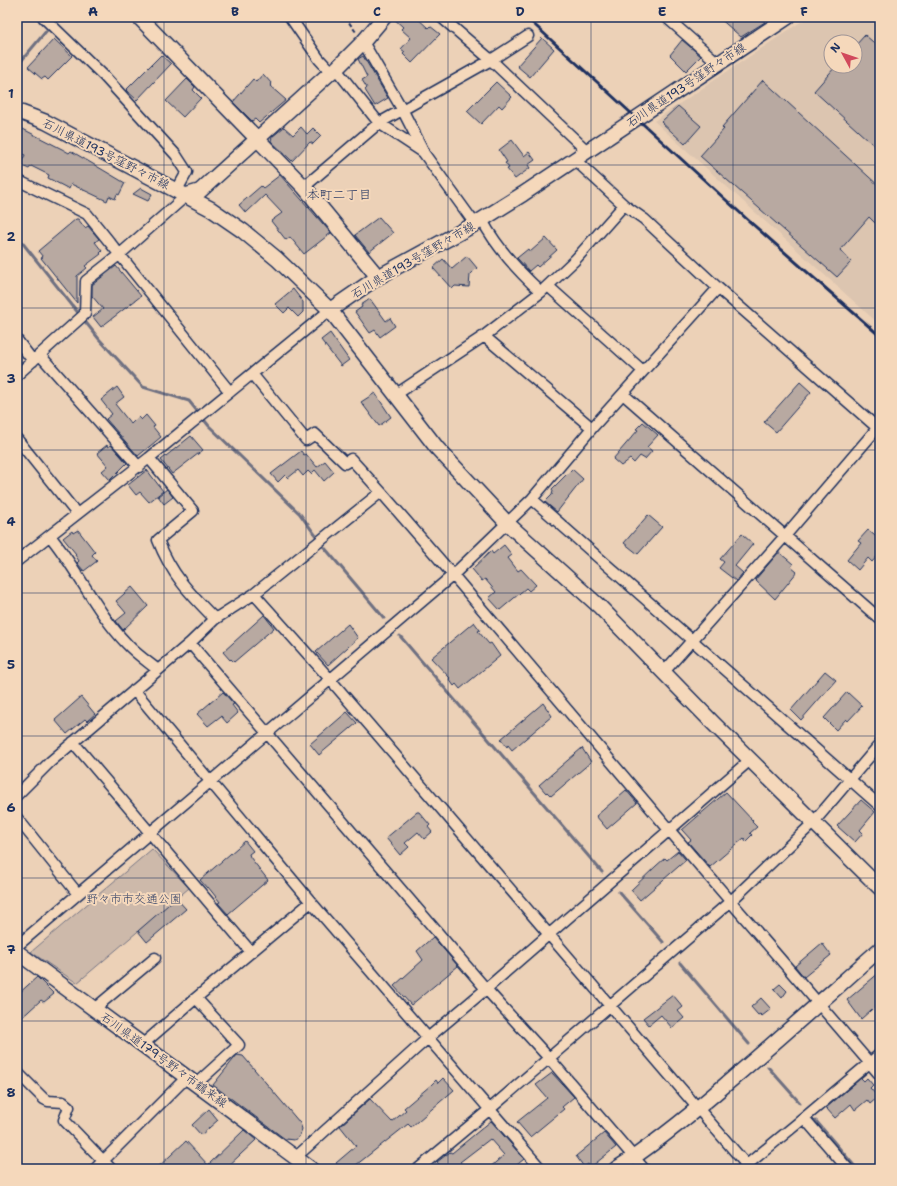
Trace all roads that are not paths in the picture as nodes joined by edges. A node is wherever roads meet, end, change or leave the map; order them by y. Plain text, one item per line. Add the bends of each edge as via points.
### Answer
1 (139, 17) edge
2 (290, 17) edge
3 (384, 17) edge
4 (441, 17) edge
5 (666, 17) edge
6 (788, 17) edge
7 (48, 22) edge
8 (528, 36) dead end
9 (363, 42) junction
10 (490, 60) junction
11 (718, 63) junction
12 (334, 71) junction
13 (402, 109) junction
14 (17, 111) edge
15 (379, 123) junction
16 (258, 138) junction
17 (587, 151) junction
18 (423, 152) junction
19 (575, 160) junction
20 (17, 180) edge
21 (304, 187) junction
22 (182, 192) junction
23 (624, 205) junction
24 (478, 222) junction
25 (119, 255) junction
26 (378, 277) junction
27 (718, 288) junction
28 (544, 289) junction
29 (330, 310) junction
30 (484, 336) junction
31 (17, 340) edge
32 (36, 358) junction
33 (643, 371) junction
34 (252, 374) junction
35 (17, 375) edge
36 (230, 392) junction
37 (623, 394) junction
38 (395, 395) junction
39 (879, 427) edge
40 (592, 428) junction
41 (17, 439) edge
42 (149, 458) junction
43 (139, 467) junction
44 (381, 492) junction
45 (532, 499) junction
46 (78, 514) junction
47 (508, 524) junction
48 (50, 536) junction
49 (785, 536) junction
50 (17, 561) edge
51 (453, 574) junction
52 (254, 594) junction
53 (215, 619) junction
54 (880, 619) edge
55 (692, 641) junction
56 (190, 643) junction
57 (158, 670) junction
58 (663, 673) junction
59 (330, 678) junction
60 (134, 690) junction
61 (267, 733) junction
62 (73, 742) junction
63 (880, 744) edge
64 (750, 760) junction
65 (848, 780) junction
66 (211, 781) junction
67 (17, 795) edge
68 (880, 806) edge
69 (17, 818) edge
70 (813, 823) junction
71 (670, 831) junction
72 (148, 833) junction
73 (880, 888) edge
74 (78, 894) junction
75 (731, 901) junction
76 (311, 902) junction
77 (548, 936) junction
78 (17, 946) edge
79 (880, 949) edge
80 (17, 952) edge
81 (251, 952) junction
82 (155, 958) dead end
83 (486, 988) junction
84 (196, 998) junction
85 (819, 1004) junction
86 (609, 1006) junction
87 (94, 1010) junction
88 (429, 1037) junction
89 (142, 1044) junction
90 (880, 1054) edge
91 (548, 1057) junction
92 (870, 1063) junction
93 (17, 1072) edge
94 (880, 1075) edge
95 (191, 1080) junction
96 (490, 1109) junction
97 (697, 1109) junction
98 (804, 1118) junction
99 (296, 1157) junction
100 (634, 1158) junction
101 (104, 1161) junction
102 (746, 1168) edge
103 (95, 1169) edge
104 (111, 1169) edge
105 (311, 1169) edge
106 (418, 1169) edge
107 (541, 1169) edge
108 (616, 1169) edge
109 (644, 1169) edge
110 (848, 1169) edge

1 - 16 street
2 - 12 street via 319,60
3 - 9 street
4 - 10 street
5 - 11 street
6 - 11 street, 石川県道193号窪野々市線
7 - 22 street via 104,76 176,155 186,172
8 - 10 street
9 - 12 street
9 - 13 street
10 - 13 street
10 - 17 street
11 - 17 street, 石川県道193号窪野々市線
12 - 15 street
12 - 16 street
13 - 15 street
13 - 18 street
14 - 22 street, 石川県道193号窪野々市線 via 46,122
15 - 18 street
15 - 21 street
16 - 21 street
16 - 22 street via 200,191
17 - 19 street, 石川県道193号窪野々市線
18 - 24 street
19 - 23 street
19 - 24 street, 石川県道193号窪野々市線
20 - 25 street via 87,214
21 - 26 street
22 - 25 street
22 - 29 street, 石川県道193号窪野々市線 via 243,231 277,259
23 - 27 street
23 - 28 street via 575,260
24 - 26 street, 石川県道193号窪野々市線
24 - 28 street via 529,281
25 - 32 street via 86,282 81,317
25 - 36 street
26 - 29 street, 石川県道193号窪野々市線
27 - 33 street
27 - 39 street
28 - 30 street
28 - 33 street
29 - 34 street
29 - 38 street
30 - 38 street
30 - 40 street
31 - 32 street
32 - 35 street
32 - 43 street
33 - 37 street
34 - 36 street
34 - 44 street via 306,440 315,434 345,463 351,459
36 - 42 street
37 - 40 street
37 - 49 street
38 - 47 street via 437,448
39 - 49 street
40 - 45 street
41 - 46 street
42 - 43 street
42 - 53 street via 193,511 158,540 166,560 182,586
43 - 46 street
44 - 51 street
44 - 52 street
45 - 47 street
45 - 55 street
46 - 48 street
47 - 51 street
47 - 58 street via 600,607
48 - 50 street
48 - 57 street via 75,568 100,610 127,644
49 - 54 street
49 - 55 street
51 - 59 street
51 - 71 street
52 - 53 street
52 - 59 street
53 - 56 street
55 - 58 street
55 - 65 street
56 - 57 street
56 - 61 street
57 - 60 street
58 - 64 street
59 - 61 street
59 - 77 street
60 - 62 street
60 - 66 street
61 - 66 street
61 - 83 street
62 - 67 street
62 - 72 street
63 - 65 street
64 - 70 street
64 - 71 street
65 - 68 street
65 - 70 street
66 - 72 street
66 - 76 street
69 - 74 street
70 - 73 street
70 - 75 street
71 - 75 street
71 - 77 street
72 - 74 street
72 - 81 street
74 - 78 street
75 - 85 street
75 - 86 street
76 - 81 street
76 - 88 street
77 - 83 street
77 - 86 street
79 - 85 street
80 - 87 street, 石川県道179号野々市鶴来線
81 - 84 street
82 - 87 street
83 - 88 street
83 - 91 street
84 - 89 street
84 - 95 street via 239,1046
85 - 92 street
85 - 97 street
86 - 91 street
86 - 97 street
87 - 89 street, 石川県道179号野々市鶴来線
88 - 96 street
88 - 99 street
89 - 95 street, 石川県道179号野々市鶴来線
90 - 92 street
91 - 96 street
91 - 100 street
92 - 94 street
92 - 98 street
93 - 101 street via 44,1099 63,1102 69,1107 64,1120
95 - 99 street, 石川県道179号野々市鶴来線
95 - 101 street
96 - 106 street
96 - 107 street
97 - 100 street
97 - 102 street
98 - 102 street
98 - 110 street
99 - 105 street, 石川県道179号野々市鶴来線
100 - 108 street
100 - 109 street
101 - 103 street
101 - 104 street

